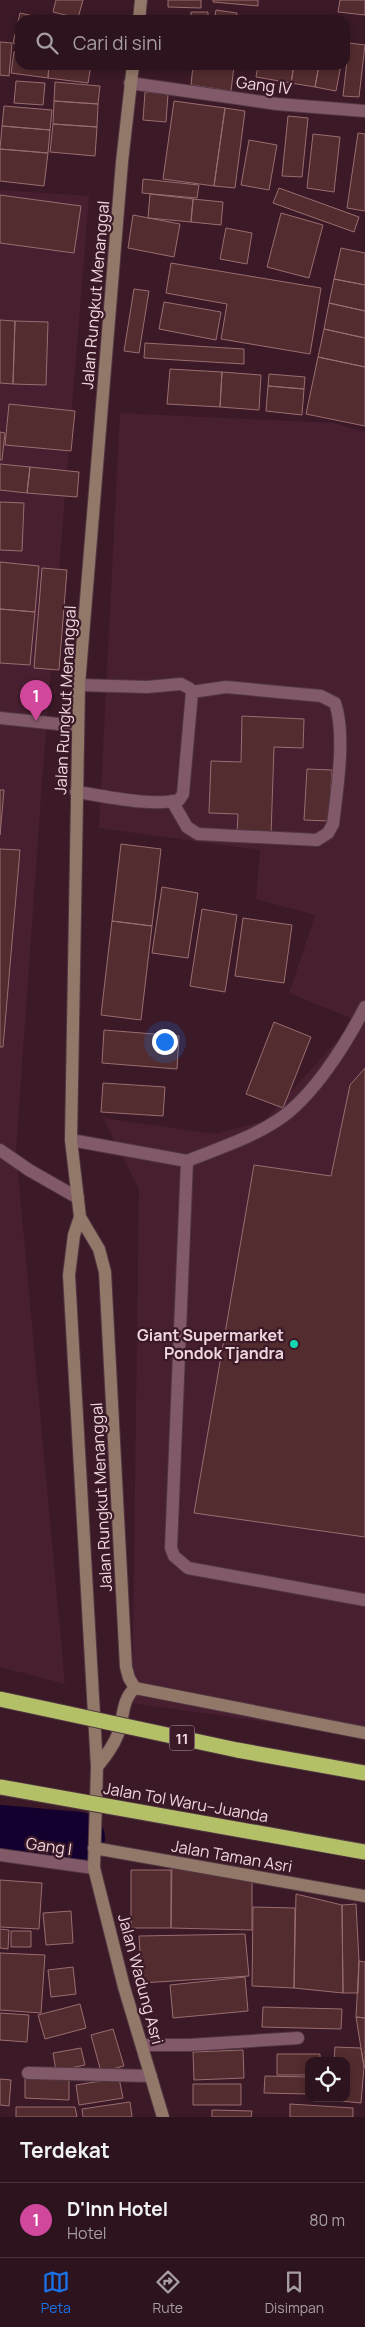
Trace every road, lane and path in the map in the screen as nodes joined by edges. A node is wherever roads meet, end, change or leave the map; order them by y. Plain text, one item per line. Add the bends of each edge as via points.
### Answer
1 (141, 0) edge
2 (140, 15) edge
3 (132, 70) edge
4 (130, 83) junction
5 (365, 111) edge
6 (79, 685) junction
7 (192, 692) junction
8 (0, 718) edge
9 (78, 726) junction
10 (76, 792) junction
11 (172, 802) junction
12 (365, 1008) edge
13 (71, 1140) junction
14 (0, 1150) edge
15 (187, 1161) junction
16 (78, 1198) junction
17 (80, 1218) junction
18 (365, 1600) edge
19 (135, 1688) junction
20 (0, 1699) edge
21 (365, 1733) edge
22 (97, 1767) junction
23 (365, 1773) edge
24 (0, 1787) edge
25 (94, 1848) junction
26 (365, 1852) edge
27 (0, 1855) edge
28 (94, 1868) junction
29 (365, 1896) edge
30 (298, 2038) dead end
31 (142, 2045) junction
32 (28, 2073) dead end
33 (151, 2076) junction
34 (162, 2117) edge

1 - 2 main road
3 - 4 main road, Jalan Rungkut Menanggal
4 - 5 street, Gang IV via 277,104
4 - 6 main road, Jalan Rungkut Menanggal
6 - 7 street via 147,687 181,684
6 - 9 main road, Jalan Rungkut Menanggal
7 - 11 street via 183,794
7 - 11 street via 226,687 321,696 335,703 341,731 333,824 328,833 317,840 198,834 187,827
8 - 9 street
9 - 10 main road, Jalan Rungkut Menanggal
10 - 11 street
10 - 13 main road, Jalan Rungkut Menanggal
12 - 15 street via 331,1064 279,1120
13 - 15 street
13 - 16 main road, Jalan Rungkut Menanggal
14 - 16 street
15 - 18 street via 171,1548 174,1556 188,1568
16 - 17 main road, Jalan Rungkut Menanggal
17 - 19 main road, Jalan Rungkut Menanggal via 98,1250 105,1272 126,1667
17 - 22 main road, Jalan Rungkut Menanggal via 68,1275
19 - 21 main road
19 - 22 main road via 125,1702 112,1748
20 - 23 highway, 11, bridge via 236,1750
22 - 25 main road, Jalan Rungkut Menanggal
24 - 26 highway, Jalan Tol Waru–Juanda, bridge
25 - 28 main road, Jalan Wadung Asri
25 - 29 main road, Jalan Taman Asri
27 - 28 street, Gang I
28 - 31 main road, Jalan Wadung Asri
30 - 31 street
31 - 33 main road, Jalan Wadung Asri
32 - 33 street
33 - 34 main road, Jalan Wadung Asri

